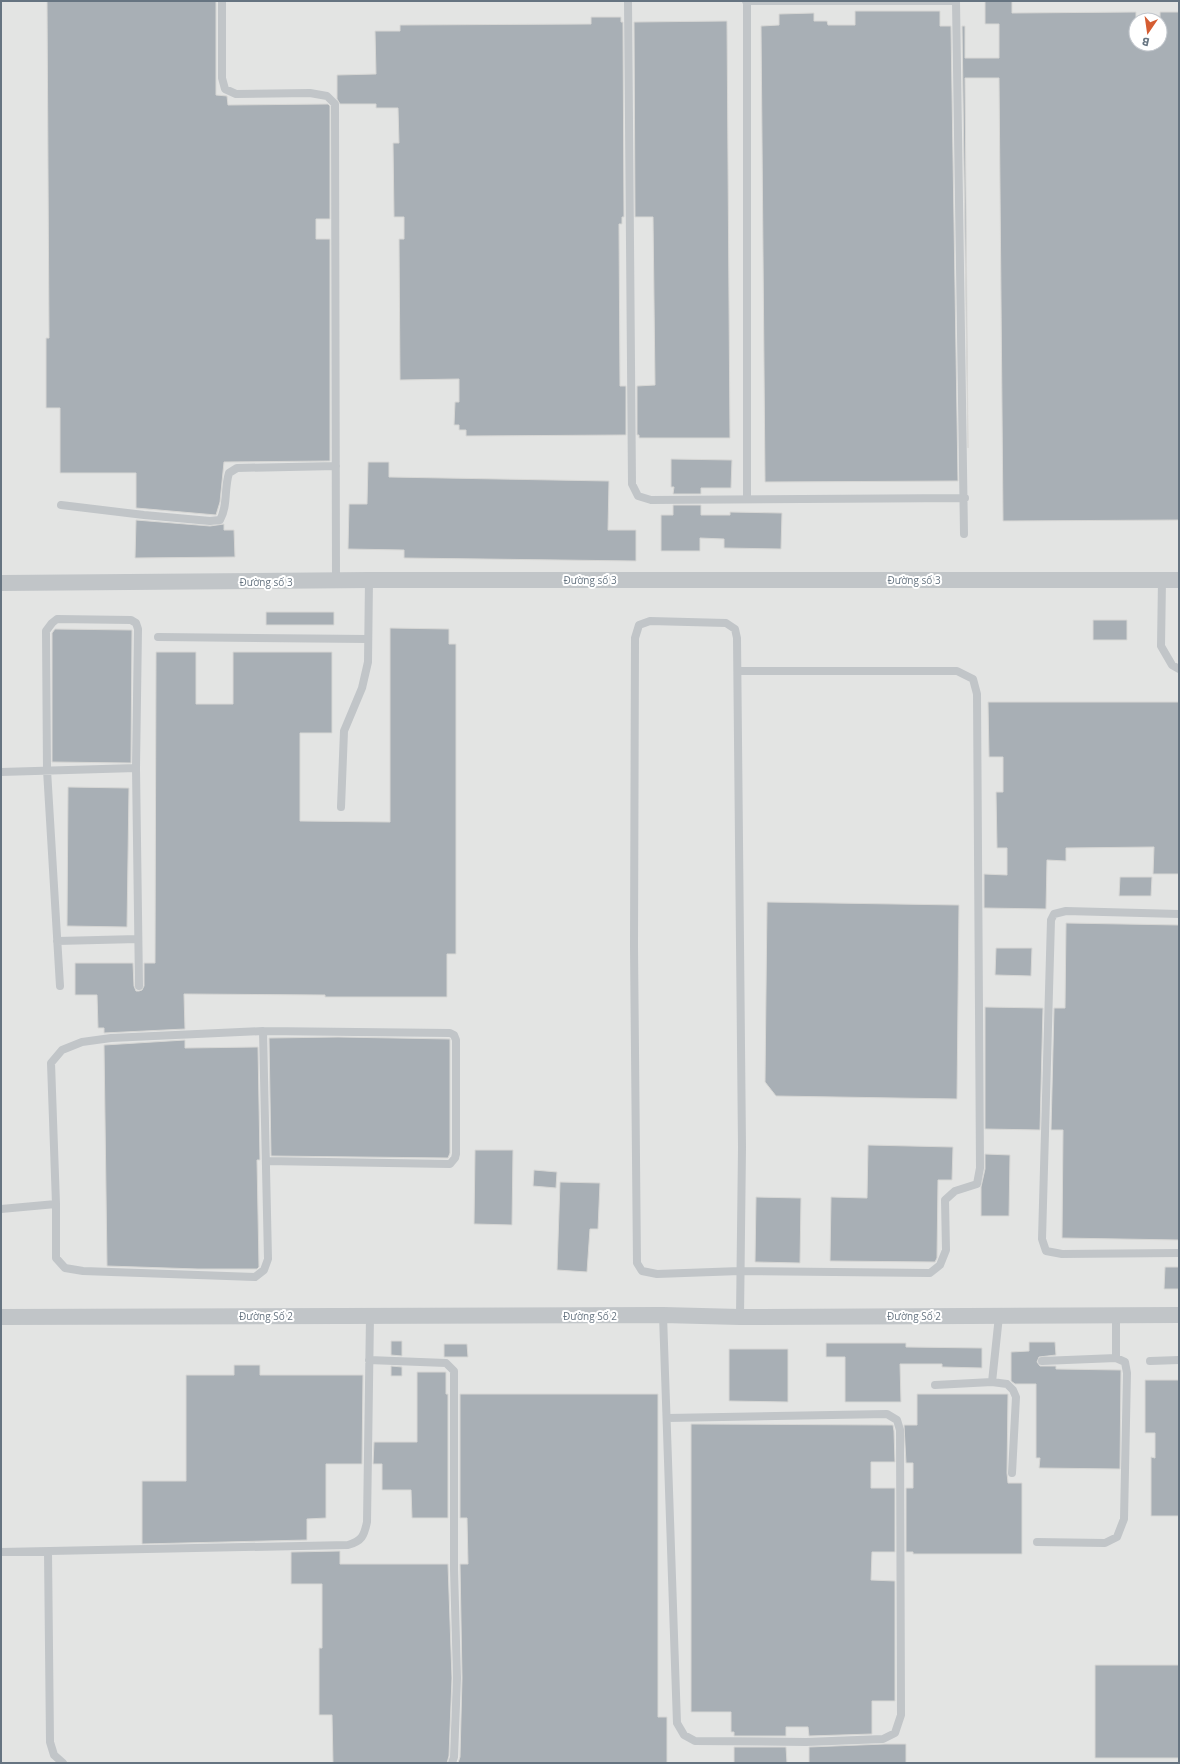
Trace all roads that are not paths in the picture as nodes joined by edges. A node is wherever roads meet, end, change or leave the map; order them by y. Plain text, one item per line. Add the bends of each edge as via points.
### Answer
1 (222, 1) edge
2 (628, 1) edge
3 (747, 1) edge
4 (956, 1) edge
5 (336, 466) junction
6 (965, 498) junction
7 (747, 499) junction
8 (61, 505) dead end
9 (964, 534) dead end
10 (369, 580) junction
11 (1162, 580) junction
12 (1179, 580) edge
13 (336, 581) junction
14 (1, 583) edge
15 (158, 637) dead end
16 (368, 639) junction
17 (1179, 669) edge
18 (738, 671) junction
19 (136, 768) junction
20 (47, 770) junction
21 (1, 772) edge
22 (341, 807) dead end
23 (1179, 914) edge
24 (138, 939) junction
25 (57, 942) junction
26 (60, 986) dead end
27 (139, 986) dead end
28 (263, 1031) junction
29 (266, 1161) junction
30 (56, 1204) junction
31 (1, 1209) edge
32 (1179, 1253) edge
33 (740, 1271) junction
34 (1179, 1315) edge
35 (370, 1316) junction
36 (663, 1316) junction
37 (999, 1316) junction
38 (1116, 1316) junction
39 (1, 1317) edge
40 (740, 1317) junction
41 (1116, 1358) junction
42 (369, 1360) junction
43 (1179, 1360) edge
44 (1042, 1361) dead end
45 (1150, 1361) dead end
46 (992, 1382) junction
47 (935, 1385) dead end
48 (667, 1418) junction
49 (1012, 1473) dead end
50 (1037, 1542) dead end
51 (1, 1552) edge
52 (48, 1552) junction
53 (63, 1763) edge
54 (452, 1763) edge

1 - 5 lane via 222,78 225,89 236,94 310,93 327,96 335,104
2 - 7 lane via 632,484 638,496 651,500
3 - 4 lane
3 - 7 lane
4 - 6 lane
5 - 8 lane via 238,468 229,473 225,512 220,520 144,516
5 - 13 lane
6 - 7 lane
6 - 9 lane
10 - 11 street, Đường số 3
10 - 13 street, Đường số 3
10 - 16 lane
11 - 12 street, Đường số 3
11 - 17 lane via 1162,646 1172,665
13 - 14 street, Đường số 3
15 - 16 lane
16 - 22 lane via 368,662 362,688 344,731
18 - 33 lane via 742,1147
18 - 33 lane via 735,629 726,623 650,621 639,625 635,638 634,930 637,1263 642,1271 657,1274
18 - 33 lane via 957,670 973,679 977,694 980,1168 977,1184 955,1191 945,1200 946,1250 940,1265 930,1273
19 - 20 lane
19 - 20 lane via 136,623 131,620 71,618 58,619 46,631
19 - 24 lane
20 - 21 lane
20 - 25 lane
23 - 32 lane via 1066,912 1054,914 1051,920 1042,1239 1046,1251 1062,1254
24 - 25 lane
24 - 27 lane
25 - 26 lane
28 - 29 lane
28 - 29 lane via 450,1033 456,1040 456,1154 450,1164
28 - 30 lane via 111,1038 82,1042 62,1050 51,1063
29 - 30 lane via 268,1259 264,1270 255,1277 83,1271 65,1268 56,1258
30 - 31 lane
33 - 40 lane
34 - 38 street, Đường Số 2
35 - 36 street, Đường Số 2
35 - 39 street, Đường Số 2
35 - 42 lane
36 - 40 street, Đường Số 2
36 - 48 lane
37 - 38 street, Đường Số 2
37 - 40 street, Đường Số 2
37 - 46 lane
38 - 41 lane
41 - 44 lane
41 - 50 lane via 1126,1362 1128,1373 1124,1519 1117,1537 1105,1543
42 - 52 lane via 368,1522 365,1533 358,1542 348,1545
42 - 54 lane via 446,1363 454,1371 457,1678
43 - 45 lane
46 - 47 lane
46 - 49 lane via 1007,1384 1016,1397
48 - 48 lane via 887,1414 897,1420 900,1430 901,1715 895,1733 883,1739 806,1742 695,1741 684,1735 677,1723
51 - 52 lane
52 - 53 lane via 50,1742 54,1755

